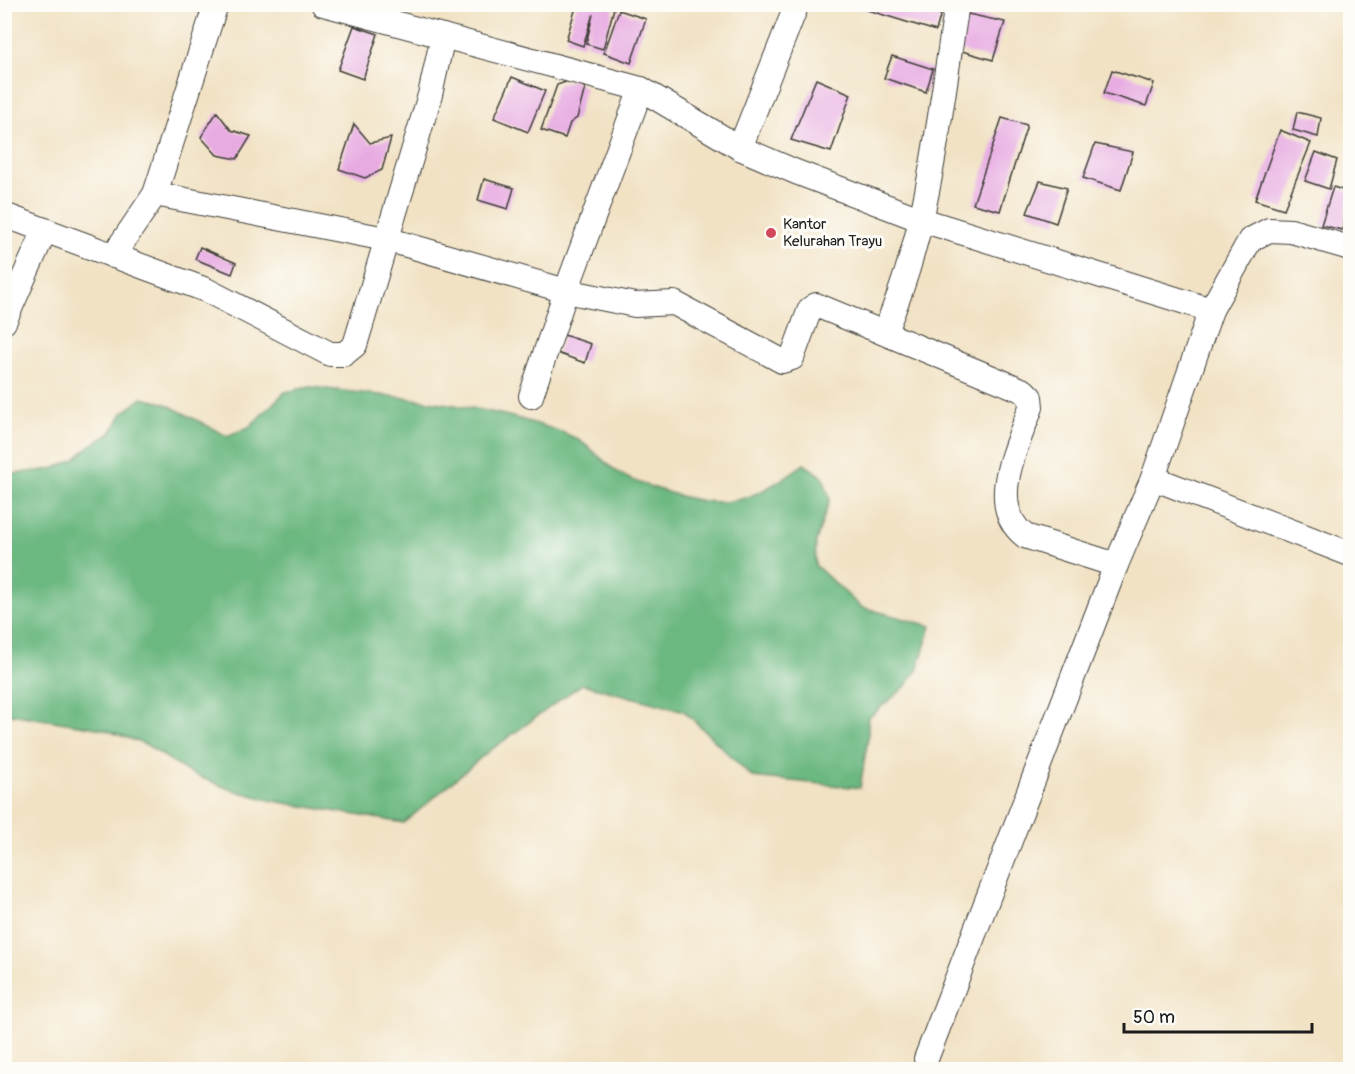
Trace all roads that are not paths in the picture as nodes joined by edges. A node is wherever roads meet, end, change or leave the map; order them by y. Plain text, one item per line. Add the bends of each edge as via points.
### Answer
1 (216, 4) edge
2 (323, 4) edge
3 (797, 4) edge
4 (957, 4) edge
5 (443, 36) junction
6 (641, 89) junction
7 (740, 148) junction
8 (155, 194) junction
9 (4, 215) edge
10 (922, 220) junction
11 (45, 230) junction
12 (386, 239) junction
13 (1350, 248) edge
14 (113, 256) junction
15 (566, 291) junction
16 (1211, 310) junction
17 (4, 322) edge
18 (884, 333) junction
19 (531, 396) dead end
20 (1152, 478) junction
21 (1350, 554) edge
22 (1116, 565) junction
23 (926, 1059) dead end

1 - 8 street
2 - 5 street
3 - 7 street
4 - 10 street
5 - 6 street
5 - 12 street via 430,95
6 - 7 street
6 - 15 street
7 - 10 street
8 - 12 street
8 - 14 street
9 - 11 street
10 - 16 street
10 - 18 street
11 - 14 street
11 - 17 street
12 - 14 street via 355,345 344,354 330,354 228,300
12 - 15 street
13 - 16 street via 1292,231 1269,230 1250,240
15 - 18 street via 636,305 674,303 782,361 792,358 810,309 816,305
15 - 19 street
16 - 20 street
18 - 22 street via 1024,391 1031,407 1006,484 1005,505 1013,527 1025,536
20 - 21 street
20 - 22 street
22 - 23 street

